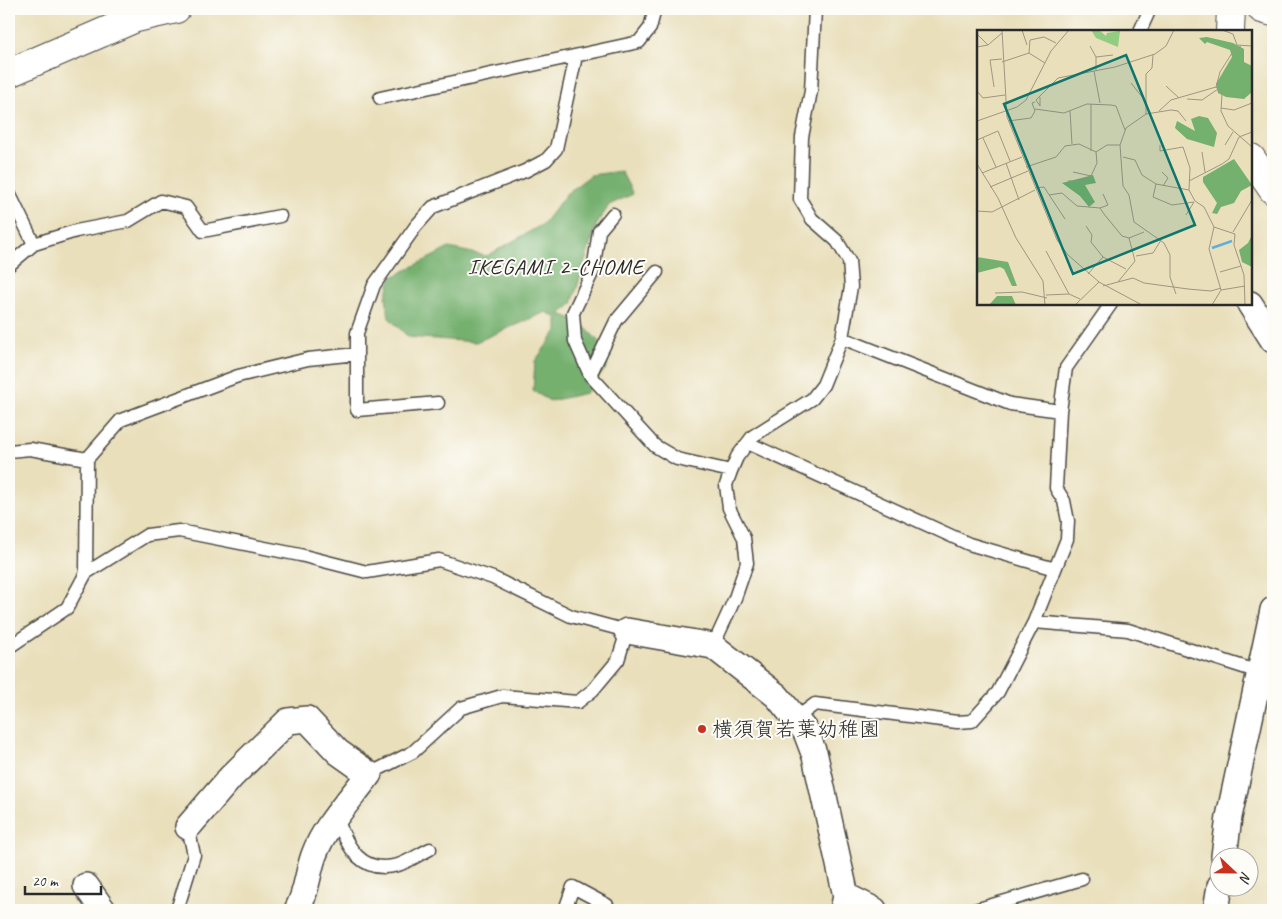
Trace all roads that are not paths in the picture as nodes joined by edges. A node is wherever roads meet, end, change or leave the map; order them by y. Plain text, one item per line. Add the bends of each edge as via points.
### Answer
1 (176, 9) edge
2 (655, 9) edge
3 (815, 9) edge
4 (1150, 9) edge
5 (1231, 9) edge
6 (1262, 9) edge
7 (1273, 12) edge
8 (1140, 30) edge
9 (1230, 30) edge
10 (576, 56) junction
11 (9, 73) edge
12 (380, 98) dead end
13 (1252, 159) edge
14 (1273, 190) edge
15 (9, 193) edge
16 (613, 214) dead end
17 (280, 216) dead end
18 (34, 244) junction
19 (9, 265) edge
20 (658, 272) dead end
21 (1110, 305) edge
22 (1251, 305) edge
23 (842, 338) junction
24 (1273, 340) edge
25 (357, 354) junction
26 (590, 375) junction
27 (438, 403) dead end
28 (1060, 411) junction
29 (748, 443) junction
30 (9, 451) edge
31 (87, 459) junction
32 (731, 471) junction
33 (1055, 569) junction
34 (86, 573) junction
35 (1273, 610) edge
36 (1034, 622) junction
37 (626, 631) junction
38 (713, 646) junction
39 (9, 647) edge
40 (1263, 685) edge
41 (796, 719) junction
42 (370, 774) junction
43 (337, 818) junction
44 (188, 827) joint
45 (1225, 846) edge
46 (430, 849) dead end
47 (1082, 879) dead end
48 (86, 886) dead end
49 (1218, 896) edge
50 (845, 903) edge
51 (607, 905) dead end
52 (103, 910) edge
53 (177, 910) edge
54 (297, 910) edge
55 (565, 910) edge
56 (874, 910) edge
57 (975, 910) edge
58 (1216, 910) edge

1 - 11 street via 136,18
2 - 10 lane via 650,28 640,42
3 - 23 lane via 811,90 802,137 800,200 812,219 837,241 849,261 851,286
4 - 8 lane
5 - 9 street
6 - 7 street
10 - 12 lane
10 - 25 lane via 556,149 546,160 525,171 433,207 374,285 357,332
13 - 14 street
15 - 18 lane
16 - 26 lane via 599,231 593,271 573,313 574,341
17 - 18 lane via 203,231 186,207 161,201 128,222 76,231
18 - 19 lane
20 - 26 lane via 616,321
21 - 28 lane via 1066,368
22 - 24 street
23 - 28 lane via 1010,404
23 - 29 lane via 823,384 812,399 753,436
25 - 27 lane via 357,410
25 - 31 lane via 308,359 238,376 121,420
26 - 32 lane via 655,446 677,459
28 - 33 lane via 1056,488 1064,501 1068,521 1067,540
29 - 32 lane
29 - 33 lane via 969,544
30 - 31 lane via 30,449
31 - 34 lane
32 - 38 lane via 726,484 729,508 744,538 747,563
33 - 36 lane
34 - 37 lane via 147,535 179,531 367,572 439,560 493,578 571,616
34 - 39 lane via 67,608
35 - 40 street
36 - 40 lane via 1128,630
36 - 41 lane via 998,692 972,721 957,722 815,704
37 - 38 street
37 - 42 lane via 618,660 593,690 578,702 502,696 461,708 413,752
38 - 41 street via 777,696
40 - 45 street via 1229,817
41 - 50 street via 806,732 815,756
42 - 43 street
42 - 44 street via 338,752 306,719 288,721 231,777
43 - 46 lane via 354,855 376,867 398,865
43 - 54 street via 314,854 304,899
44 - 53 lane via 194,855
47 - 57 lane
48 - 52 street
49 - 58 street
50 - 56 street
51 - 55 lane via 573,887

